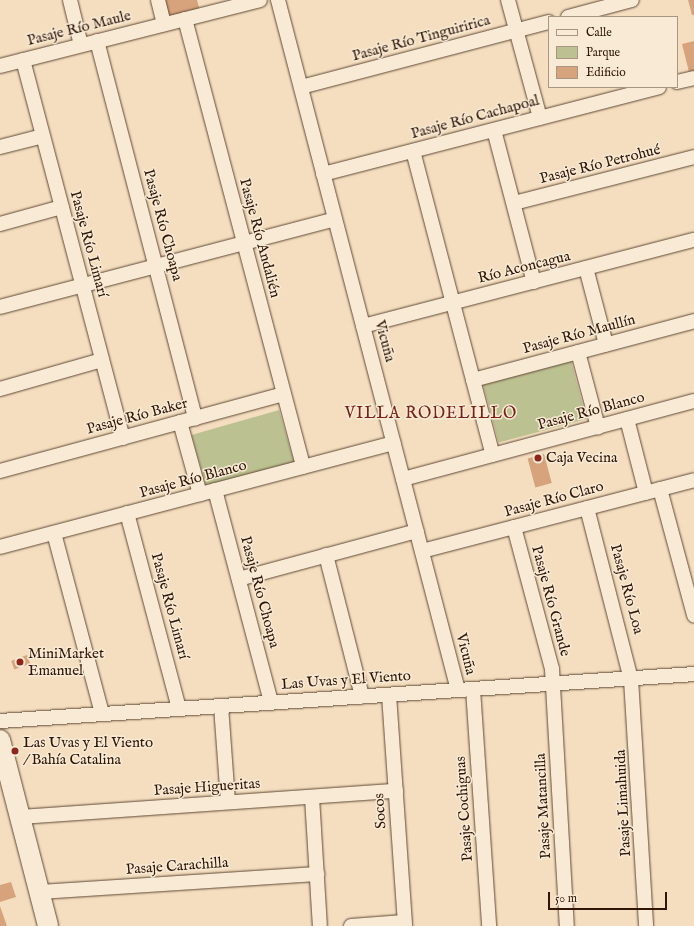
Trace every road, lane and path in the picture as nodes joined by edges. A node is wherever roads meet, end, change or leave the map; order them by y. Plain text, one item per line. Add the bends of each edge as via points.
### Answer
1 (70, 0) edge
2 (158, 0) edge
3 (260, 0) edge
4 (278, 0) edge
5 (508, 0) edge
6 (632, 0) edge
7 (572, 16) edge
8 (185, 18) junction
9 (548, 22) edge
10 (164, 24) junction
11 (516, 31) junction
12 (97, 41) junction
13 (82, 45) junction
14 (23, 60) junction
15 (0, 66) edge
16 (694, 78) edge
17 (678, 82) edge
18 (301, 88) junction
19 (655, 88) edge
20 (540, 118) junction
21 (494, 130) junction
22 (43, 136) junction
23 (0, 147) edge
24 (413, 151) junction
25 (694, 157) edge
26 (323, 174) junction
27 (514, 203) junction
28 (62, 207) junction
29 (335, 218) junction
30 (0, 224) edge
31 (694, 240) edge
32 (244, 243) junction
33 (156, 266) junction
34 (586, 268) junction
35 (534, 282) junction
36 (83, 286) junction
37 (453, 302) junction
38 (0, 307) edge
39 (694, 321) edge
40 (363, 326) junction
41 (606, 344) junction
42 (578, 352) junction
43 (102, 360) junction
44 (473, 380) junction
45 (0, 389) edge
46 (284, 394) junction
47 (694, 401) edge
48 (195, 418) junction
49 (627, 419) junction
50 (180, 422) junction
51 (598, 427) junction
52 (123, 438) junction
53 (394, 443) junction
54 (493, 455) junction
55 (303, 467) junction
56 (0, 471) edge
57 (403, 479) junction
58 (694, 480) edge
59 (660, 489) junction
60 (215, 490) junction
61 (646, 492) junction
62 (200, 494) junction
63 (587, 508) junction
64 (127, 514) junction
65 (514, 527) junction
66 (417, 531) junction
67 (54, 533) junction
68 (0, 547) edge
69 (422, 551) junction
70 (326, 555) junction
71 (239, 579) junction
72 (694, 615) edge
73 (694, 674) edge
74 (631, 679) junction
75 (553, 684) junction
76 (473, 689) junction
77 (458, 690) junction
78 (389, 695) junction
79 (362, 696) junction
80 (271, 702) junction
81 (221, 706) junction
82 (179, 708) junction
83 (102, 713) junction
84 (0, 721) edge
85 (0, 740) edge
86 (396, 791) junction
87 (312, 796) junction
88 (228, 802) junction
89 (20, 817) junction
90 (317, 874) junction
91 (39, 892) junction
92 (404, 924) edge
93 (48, 926) edge
94 (320, 926) edge
95 (351, 926) edge
96 (489, 926) edge
97 (567, 926) edge
98 (646, 926) edge

1 - 13 street
2 - 10 street
3 - 8 street, Pasaje Río Maule
4 - 18 street, Vicuña
5 - 11 street
6 - 7 street
8 - 10 street, Pasaje Río Maule
8 - 32 street, Pasaje Río Andalién
9 - 11 street, Pasaje Río Tinguiririca
10 - 12 street, Pasaje Río Maule
11 - 18 street, Pasaje Río Tinguiririca
11 - 20 street
12 - 13 street, Pasaje Río Maule
12 - 33 street, Pasaje Río Choapa
13 - 14 street, Pasaje Río Maule
14 - 15 street, Pasaje Río Maule
14 - 22 street, Pasaje Río Limarí
16 - 17 street
18 - 26 street, Vicuña
19 - 20 street, Pasaje Río Cachapoal
20 - 21 street, Pasaje Río Cachapoal
21 - 24 street, Pasaje Río Cachapoal
21 - 27 street
22 - 23 street
22 - 28 street, Pasaje Río Limarí
24 - 26 street, Pasaje Río Cachapoal
24 - 37 street
25 - 27 street, Pasaje Río Petrohué
26 - 29 street, Vicuña
27 - 35 street
28 - 30 street
28 - 36 street, Pasaje Río Limarí
29 - 32 street
29 - 40 street, Vicuña
31 - 34 street, Río Aconcagua
32 - 33 street
32 - 46 street, Pasaje Río Andalién
33 - 36 street
33 - 48 street, Pasaje Río Choapa
34 - 35 street, Río Aconcagua
34 - 41 street
35 - 37 street, Río Aconcagua
36 - 38 street
36 - 43 street, Pasaje Río Limarí
37 - 40 street, Río Aconcagua
37 - 44 street
39 - 41 street, Pasaje Río Maullín
40 - 53 street, Vicuña
41 - 42 street, Pasaje Río Maullín
42 - 44 street, Pasaje Río Maullín
42 - 51 street
43 - 45 street
43 - 52 street, Pasaje Río Limarí
44 - 54 street
46 - 48 street, Pasaje Río Baker
46 - 55 street, Pasaje Río Andalién
47 - 49 street, Pasaje Río Blanco
48 - 50 street, Pasaje Río Baker
49 - 51 street, Pasaje Río Blanco
49 - 61 street
50 - 52 street, Pasaje Río Baker
50 - 62 street
51 - 54 street, Pasaje Río Blanco
52 - 56 street, Pasaje Río Baker
53 - 55 street, Pasaje Río Blanco
53 - 57 street, Vicuña
54 - 57 street, Pasaje Río Blanco
55 - 60 street, Pasaje Río Blanco
57 - 66 street, Vicuña
58 - 59 street, Pasaje Río Claro
59 - 61 street, Pasaje Río Claro
59 - 72 street
60 - 62 street, Pasaje Río Blanco
60 - 71 street, Pasaje Río Choapa
61 - 63 street, Pasaje Río Claro
62 - 64 street, Pasaje Río Blanco
63 - 65 street, Pasaje Río Claro
63 - 74 street, Pasaje Río Loa
64 - 67 street, Pasaje Río Blanco
64 - 82 street, Pasaje Río Limarí
65 - 69 street, Pasaje Río Claro
65 - 75 street, Pasaje Río Grande via 549,656
66 - 69 street, Vicuña
66 - 70 street
67 - 68 street, Pasaje Río Blanco
67 - 83 street
69 - 77 street, Vicuña
70 - 71 street
70 - 79 street
71 - 80 street, Pasaje Río Choapa
73 - 74 street, Las Uvas y El Viento
74 - 75 street, Las Uvas y El Viento
74 - 98 street, Pasaje Limahuida
75 - 76 street, Las Uvas y El Viento
75 - 97 street, Pasaje Matancilla
76 - 77 street, Las Uvas y El Viento
76 - 96 street, Pasaje Cochiguas
77 - 78 street, Las Uvas y El Viento
78 - 79 street, Las Uvas y El Viento
78 - 86 street, Socos
79 - 80 street, Las Uvas y El Viento
80 - 81 street, Las Uvas y El Viento
81 - 82 street, Las Uvas y El Viento
81 - 88 street
82 - 83 street, Las Uvas y El Viento
83 - 84 street, Las Uvas y El Viento
85 - 89 street
86 - 87 street, Pasaje Higueritas
86 - 92 street, Socos
87 - 88 street, Pasaje Higueritas
87 - 90 street
88 - 89 street, Pasaje Higueritas
89 - 91 street
90 - 91 street, Pasaje Carachilla
90 - 94 street
91 - 93 street
92 - 95 street

